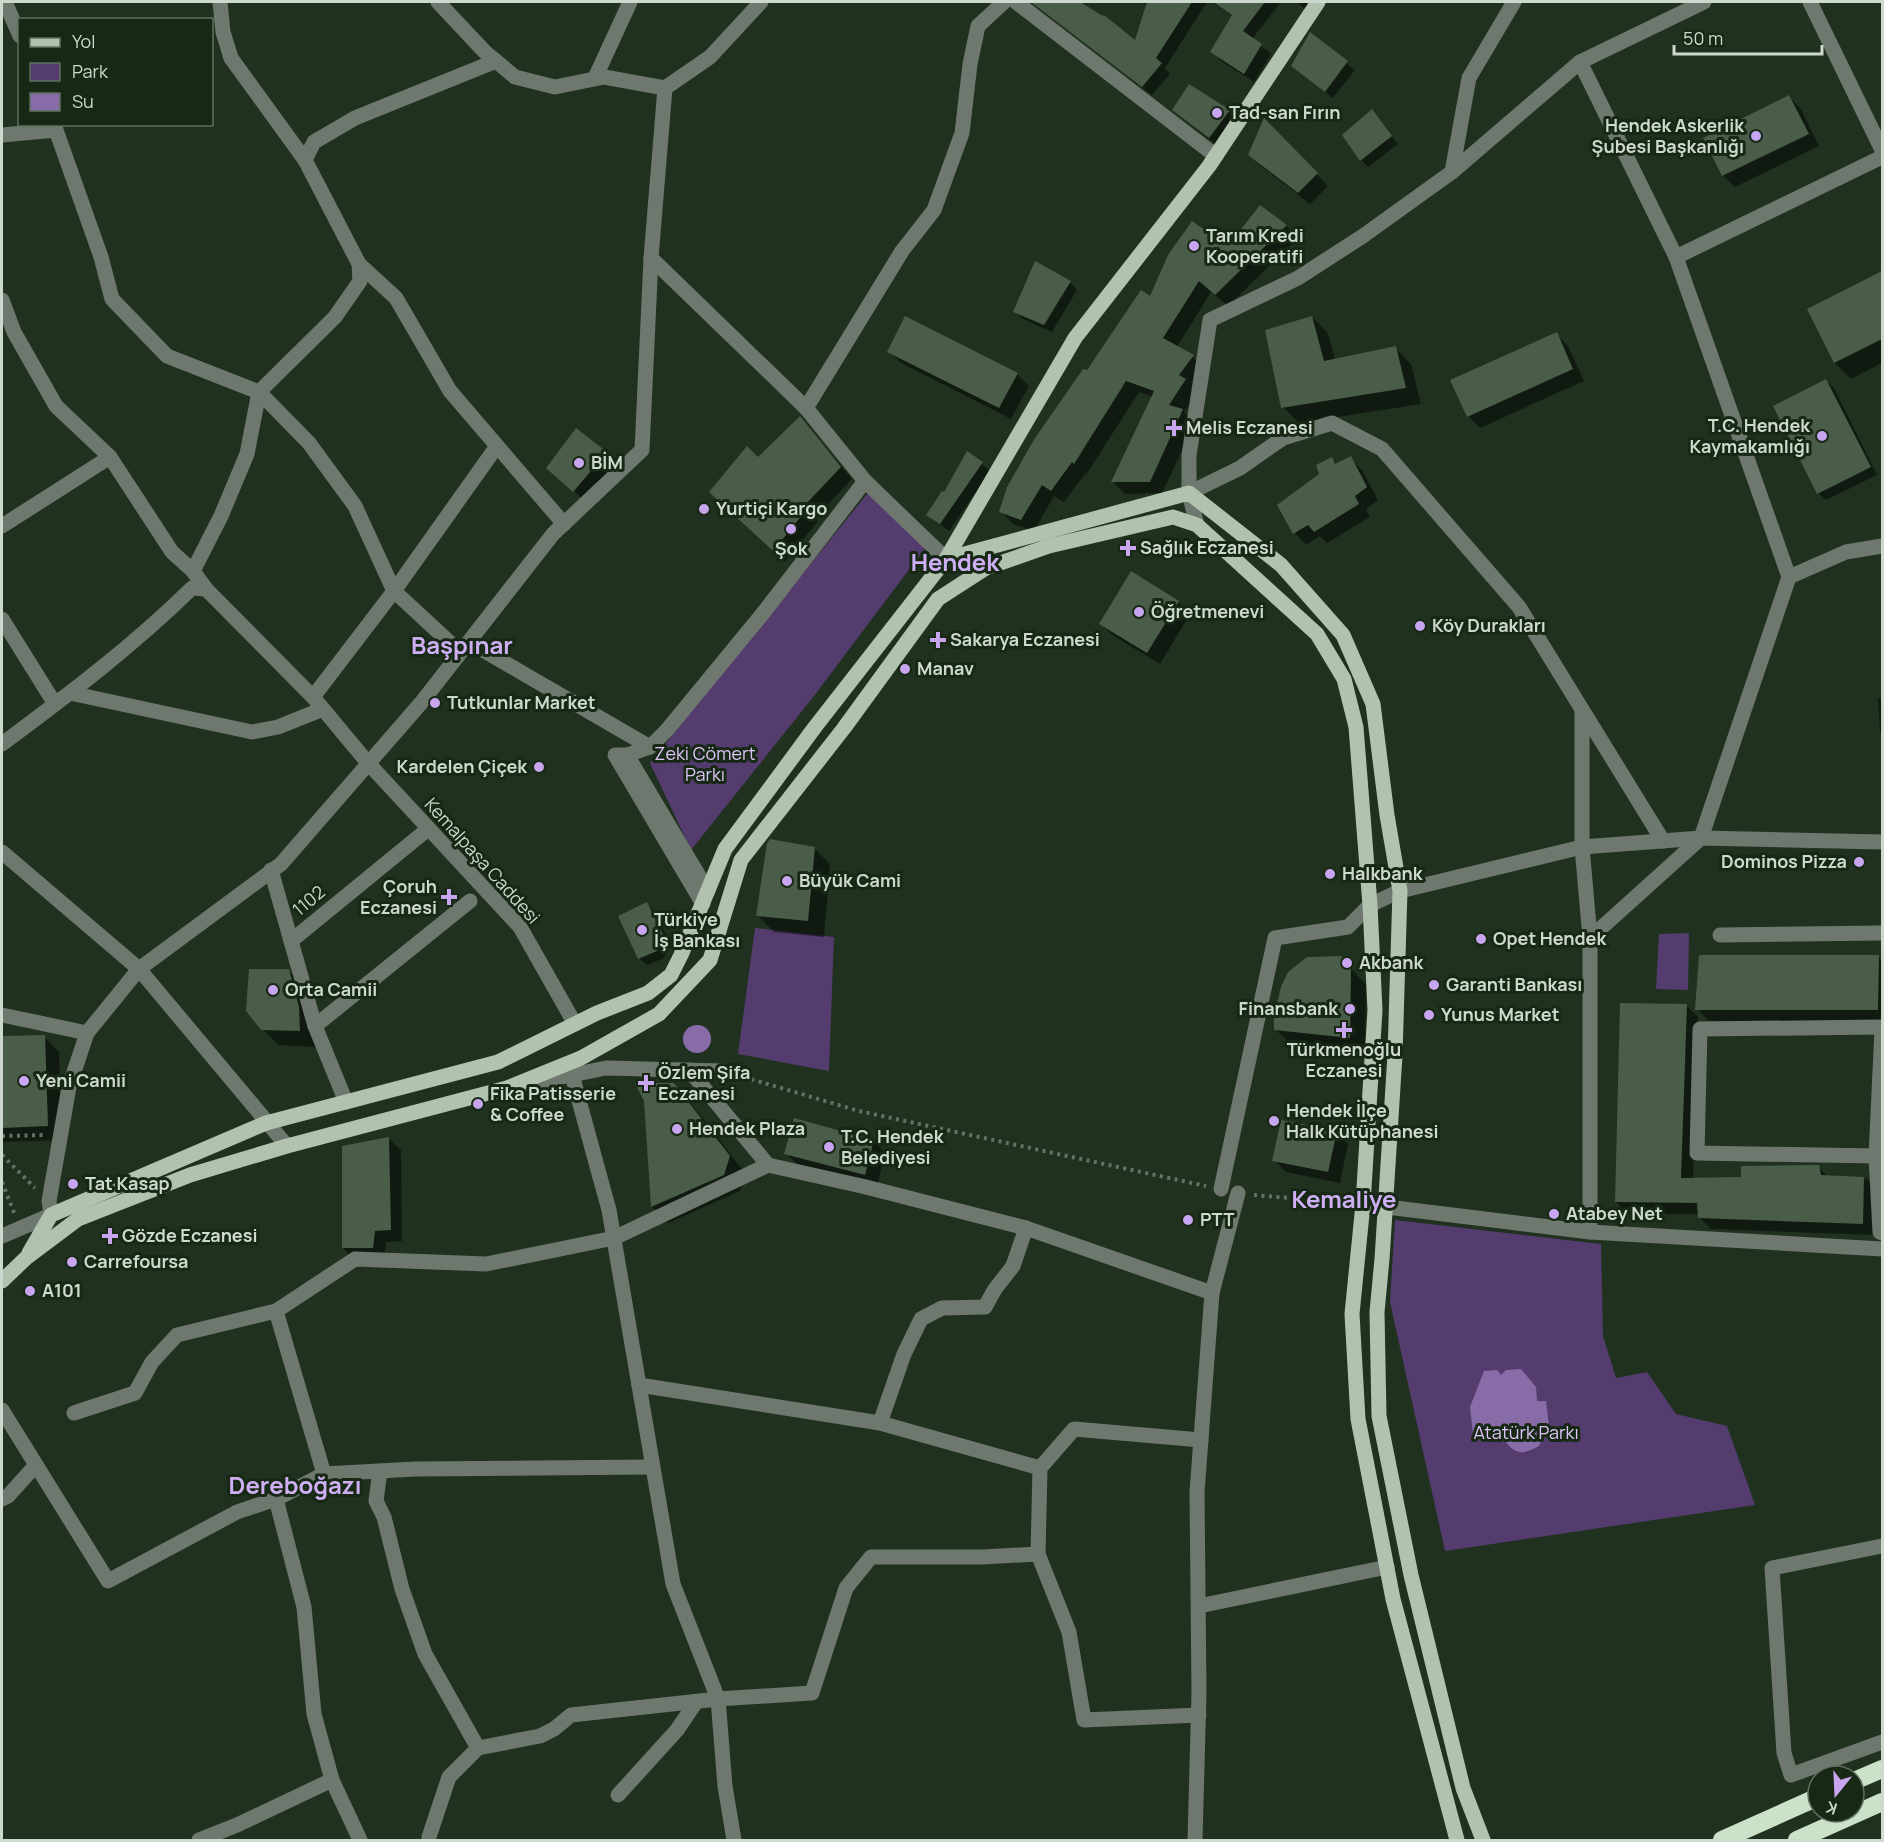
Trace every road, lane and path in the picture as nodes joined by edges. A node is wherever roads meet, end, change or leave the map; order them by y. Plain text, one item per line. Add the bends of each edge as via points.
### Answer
1 (5, 2) edge
2 (220, 2) edge
3 (438, 2) edge
4 (630, 2) edge
5 (761, 2) edge
6 (1004, 2) edge
7 (1016, 2) edge
8 (1318, 2) edge
9 (1514, 2) edge
10 (1704, 2) edge
11 (1810, 2) edge
12 (18, 31) edge
13 (496, 61) junction
14 (1580, 62) junction
15 (595, 78) junction
16 (665, 88) junction
17 (55, 127) edge
18 (2, 135) edge
19 (1882, 150) edge
20 (1216, 156) junction
21 (1882, 157) edge
22 (305, 160) junction
23 (1452, 172) junction
24 (1676, 257) junction
25 (651, 258) junction
26 (359, 264) junction
27 (2, 300) edge
28 (259, 392) junction
29 (806, 408) junction
30 (497, 446) junction
31 (110, 457) junction
32 (865, 481) junction
33 (1189, 493) junction
34 (564, 524) junction
35 (1197, 525) junction
36 (2, 526) edge
37 (1882, 546) edge
38 (946, 559) junction
39 (193, 571) junction
40 (1789, 577) junction
41 (206, 589) junction
42 (394, 591) junction
43 (938, 599) junction
44 (2, 619) edge
45 (464, 647) junction
46 (70, 693) junction
47 (318, 703) junction
48 (55, 704) junction
49 (1582, 711) junction
50 (2, 744) edge
51 (650, 747) junction
52 (368, 763) junction
53 (428, 829) junction
54 (1701, 838) junction
55 (1663, 841) junction
56 (1882, 842) edge
57 (1582, 847) junction
58 (2, 852) edge
59 (270, 870) junction
60 (1400, 891) junction
61 (705, 897) junction
62 (471, 901) dead end
63 (1370, 905) junction
64 (1882, 933) edge
65 (1720, 935) dead end
66 (1590, 938) junction
67 (291, 941) junction
68 (139, 969) junction
69 (2, 1014) edge
70 (575, 1024) junction
71 (315, 1026) junction
72 (1882, 1028) edge
73 (87, 1033) junction
74 (689, 1070) junction
75 (722, 1071) joint
76 (572, 1075) junction
77 (507, 1088) junction
78 (346, 1102) junction
79 (266, 1123) junction
80 (60, 1134) junction
81 (2, 1136) edge
82 (287, 1146) junction
83 (2, 1155) edge
84 (1876, 1156) junction
85 (768, 1165) junction
86 (2, 1182) edge
87 (1221, 1190) joint
88 (1238, 1193) joint
89 (1363, 1204) junction
90 (1384, 1205) junction
91 (50, 1208) junction
92 (78, 1219) junction
93 (1026, 1228) junction
94 (21, 1229) junction
95 (1590, 1232) junction
96 (1882, 1233) edge
97 (2, 1236) edge
98 (614, 1238) junction
99 (1882, 1249) edge
100 (26, 1258) junction
101 (2, 1281) edge
102 (1212, 1293) junction
103 (276, 1311) junction
104 (639, 1385) junction
105 (2, 1410) edge
106 (74, 1413) dead end
107 (880, 1423) junction
108 (1201, 1440) junction
109 (35, 1466) junction
110 (652, 1467) junction
111 (1040, 1468) junction
112 (380, 1471) junction
113 (324, 1474) junction
114 (2, 1498) edge
115 (276, 1498) junction
116 (1882, 1546) edge
117 (1038, 1554) junction
118 (1387, 1567) junction
119 (1198, 1606) junction
120 (718, 1700) junction
121 (696, 1702) junction
122 (1199, 1715) junction
123 (1882, 1742) edge
124 (478, 1748) junction
125 (1882, 1769) edge
126 (1866, 1776) edge
127 (332, 1780) junction
128 (618, 1795) dead end
129 (1806, 1802) edge
130 (1882, 1802) edge
131 (429, 1837) dead end
132 (199, 1840) edge
133 (360, 1840) edge
134 (734, 1840) edge
135 (1194, 1840) edge
136 (1457, 1840) edge
137 (1483, 1840) edge
138 (1722, 1840) edge
139 (1797, 1840) edge

1 - 12 street
2 - 22 street via 231,58
3 - 13 street
4 - 15 street
5 - 16 street via 710,57
6 - 29 street via 978,26 962,133 934,210 902,251
7 - 20 street
8 - 20 main road
9 - 23 street via 1469,78
10 - 14 street
11 - 19 street
13 - 15 street via 515,77 555,87
13 - 22 street via 355,118 314,142
14 - 23 street
14 - 24 street
15 - 16 street via 604,76
16 - 25 street
17 - 18 street
17 - 28 street via 112,299 167,356
20 - 38 main road via 1075,338
21 - 24 street
22 - 26 street
23 - 33 street via 1298,278 1210,320 1189,455
24 - 40 street
25 - 29 street
25 - 34 street via 642,450
26 - 28 street via 360,281 335,317
26 - 30 street via 396,298 450,391
27 - 31 street, Kemalpaşa Caddesi via 14,332 56,406
28 - 39 street via 247,454
28 - 42 street via 309,443 355,506
29 - 32 street
30 - 34 street
30 - 42 street
31 - 36 street
31 - 39 street, Kemalpaşa Caddesi via 172,552
32 - 38 street
32 - 51 street via 764,612
33 - 35 street
33 - 38 main road
33 - 49 street via 1240,468 1283,438 1332,423 1382,449 1519,607
33 - 60 main road via 1281,566 1342,635 1373,704
34 - 45 street
35 - 43 main road via 1173,517 1049,546 986,568
35 - 63 main road via 1317,634 1344,679 1356,727
37 - 40 street via 1846,552
38 - 43 main road
38 - 61 main road via 725,849
39 - 41 street, Kemalpaşa Caddesi
40 - 54 street
41 - 46 street via 192,588 161,619
41 - 47 street, Kemalpaşa Caddesi
42 - 45 street
42 - 47 street
43 - 77 main road via 741,860 710,960 659,1014 581,1058
44 - 48 street
45 - 51 street
45 - 52 street
46 - 47 street via 252,732 278,727
46 - 48 street
47 - 52 street, Kemalpaşa Caddesi
48 - 50 street
49 - 55 street
49 - 57 street
51 - 61 street via 627,755
52 - 53 street, Kemalpaşa Caddesi
52 - 59 street via 281,864
53 - 67 street, 1102
53 - 70 street, Kemalpaşa Caddesi via 520,927
54 - 55 street
54 - 56 street
54 - 66 street
55 - 57 street
57 - 60 street
57 - 66 street
58 - 68 street
59 - 67 street
59 - 68 street
60 - 63 street
60 - 90 main road via 1395,1055
61 - 70 main road via 671,975 648,993
62 - 71 street
63 - 87 street via 1348,927 1275,938
63 - 89 main road via 1375,1010
64 - 65 street
66 - 95 street
67 - 71 street, 1102
68 - 73 street
68 - 79 street
69 - 73 street
70 - 78 main road via 498,1062
71 - 78 street, 1102
72 - 84 street
72 - 84 street via 1700,1029 1697,1153
73 - 80 street via 69,1087
74 - 75 street
74 - 76 street via 606,1068
74 - 85 street
75 - 87 path via 859,1111
76 - 77 street
76 - 98 street
77 - 82 main road
78 - 79 main road
79 - 82 street
79 - 91 main road
80 - 81 path
80 - 91 street
82 - 92 main road via 190,1175
83 - 91 path
84 - 96 street
85 - 93 street
85 - 98 street
86 - 94 path
88 - 89 path
88 - 102 street
89 - 90 street
89 - 118 main road via 1352,1314 1358,1419
90 - 95 street
90 - 137 main road via 1377,1312 1379,1416 1411,1575 1457,1766
91 - 92 main road
91 - 94 street
91 - 100 main road
92 - 100 main road
93 - 102 street
93 - 107 street via 1013,1266 985,1307 942,1308 921,1318 904,1353
94 - 97 street
95 - 99 street
98 - 103 street via 486,1264 355,1259
98 - 104 street
100 - 101 main road
102 - 108 street
103 - 106 street via 177,1335 152,1362 135,1394
103 - 113 street
104 - 107 street
104 - 110 street
105 - 109 street
107 - 111 street
108 - 111 street via 1074,1429
108 - 119 street via 1197,1492
109 - 114 street
109 - 115 street via 108,1581 237,1512
110 - 112 street
110 - 120 street via 673,1584
111 - 117 street
112 - 113 street
112 - 124 street via 376,1502 384,1517 402,1589 425,1654
113 - 115 street
115 - 127 street via 304,1607 314,1714
116 - 123 street via 1772,1568 1784,1753 1791,1775
117 - 120 street via 871,1557 846,1588 812,1693
117 - 122 street via 1070,1632 1084,1720
118 - 119 street
118 - 136 main road
119 - 122 street
120 - 121 street
120 - 134 street
121 - 124 street via 571,1715 540,1736
121 - 128 street via 677,1730
122 - 135 street
124 - 131 street via 449,1777
125 - 126 highway
127 - 132 street
127 - 133 street
129 - 138 highway
130 - 139 highway

